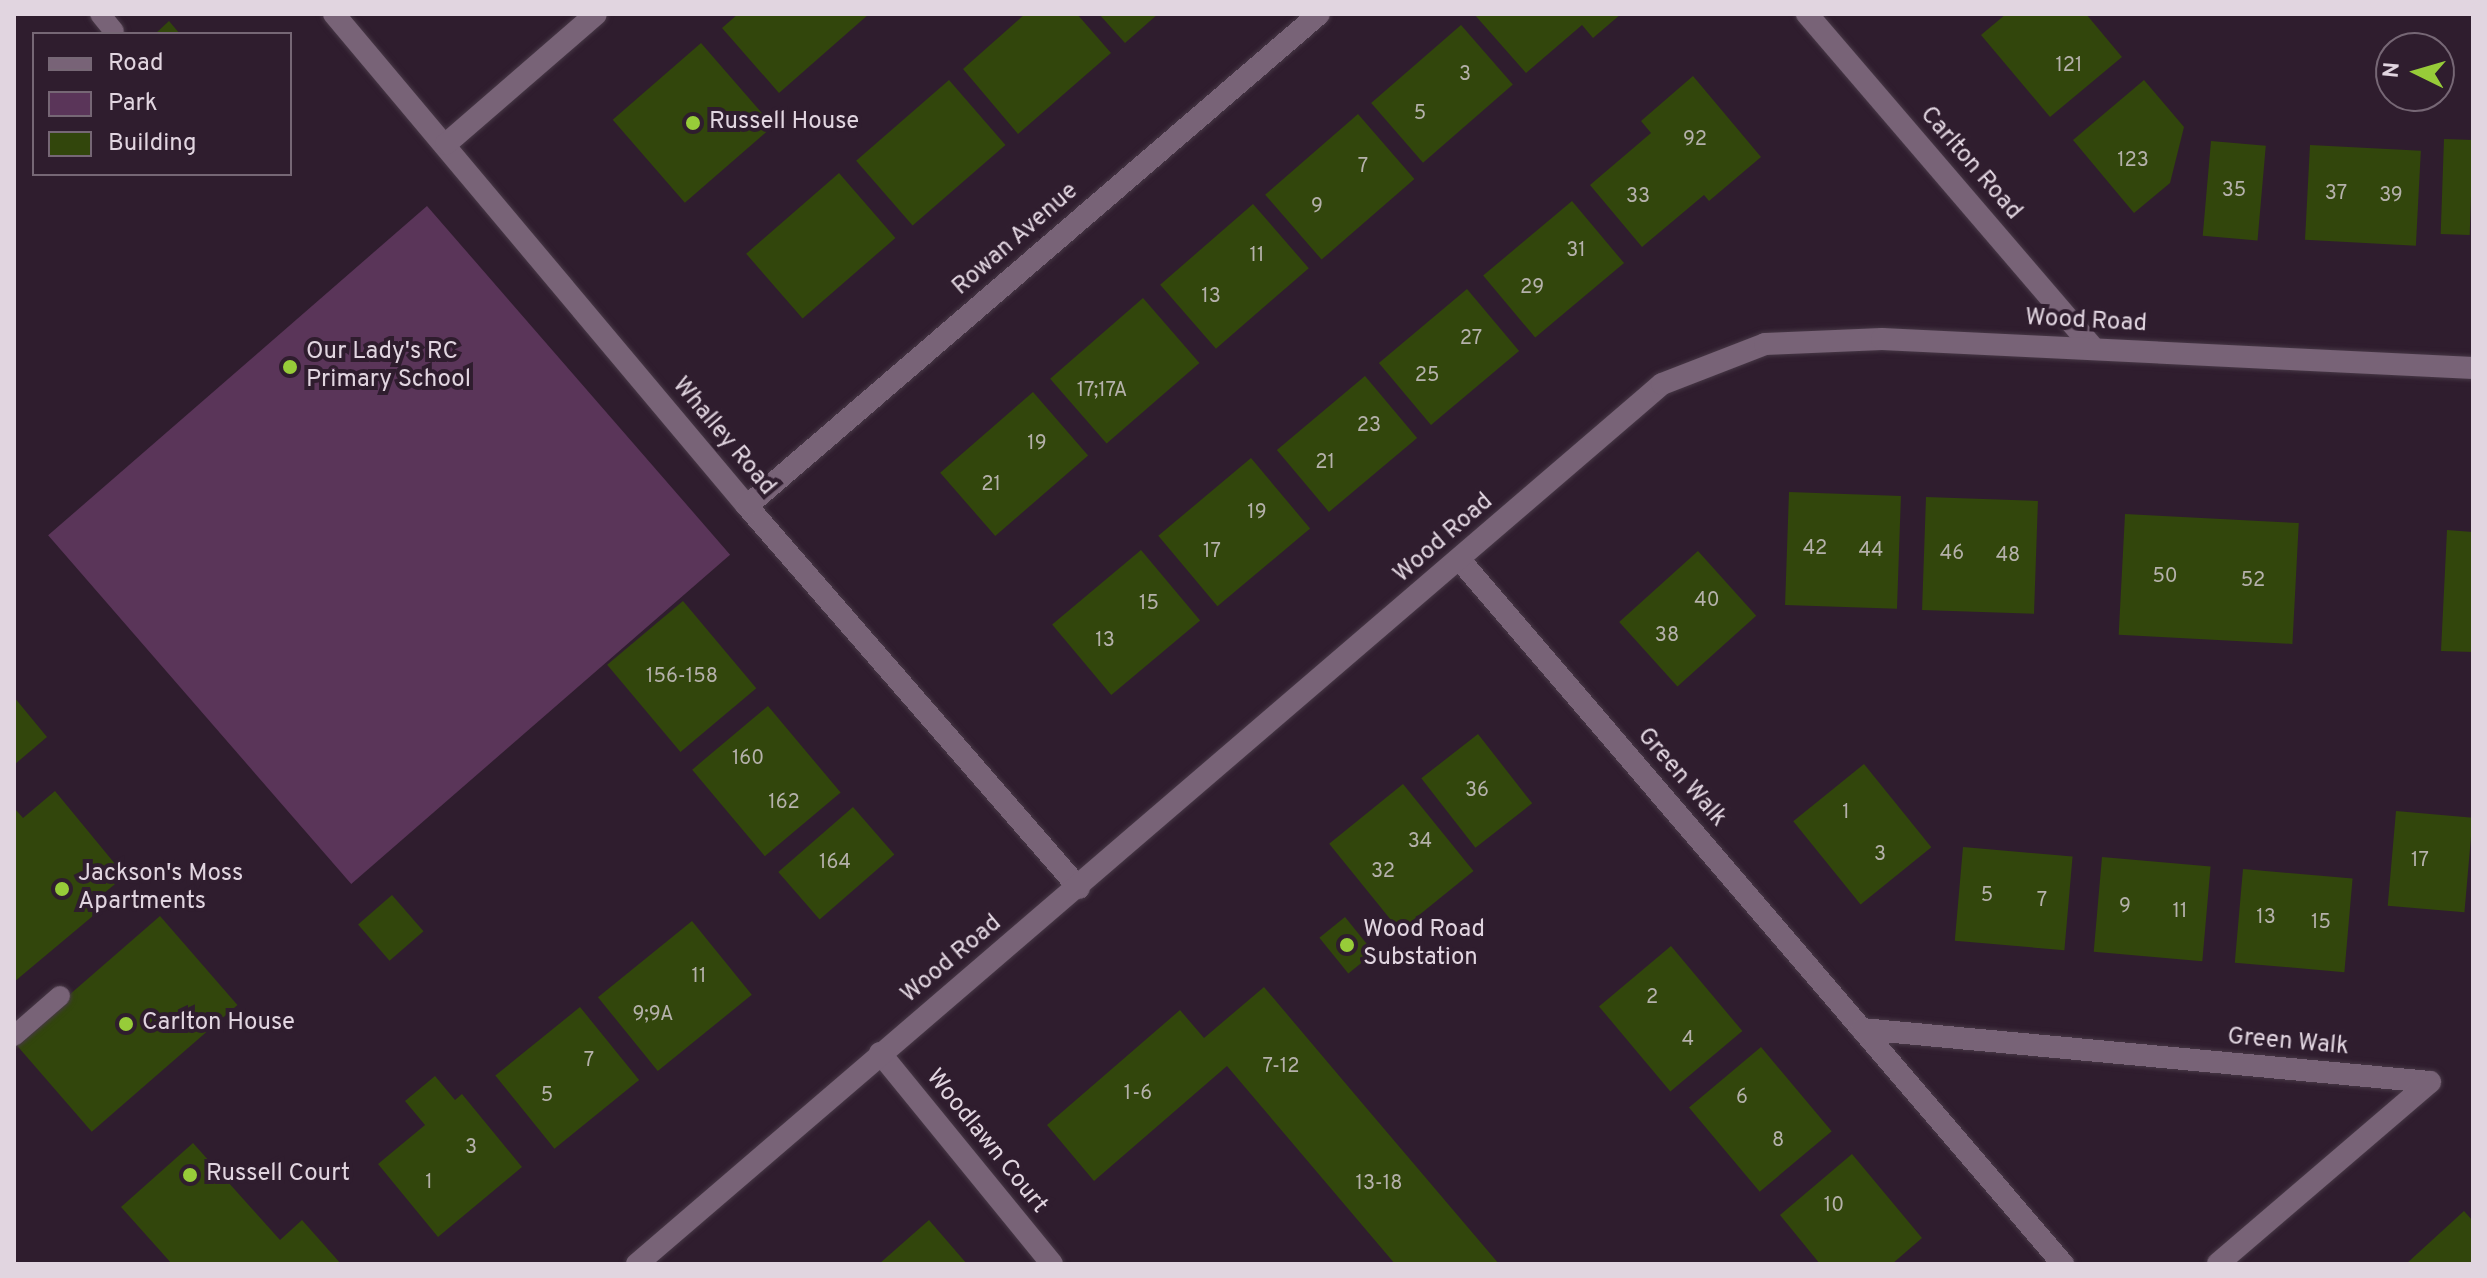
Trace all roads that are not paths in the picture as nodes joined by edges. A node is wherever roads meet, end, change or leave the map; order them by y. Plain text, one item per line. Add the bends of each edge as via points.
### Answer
1 (100, 14) edge
2 (334, 14) edge
3 (596, 14) edge
4 (1319, 14) edge
5 (1807, 14) edge
6 (114, 31) dead end
7 (446, 144) junction
8 (2093, 348) junction
9 (2473, 368) edge
10 (747, 506) junction
11 (1460, 560) junction
12 (1079, 888) junction
13 (60, 996) dead end
14 (1862, 1029) junction
15 (14, 1036) edge
16 (880, 1053) junction
17 (637, 1264) edge
18 (1052, 1264) edge
19 (2063, 1264) edge
20 (2218, 1264) edge

1 - 6 lane
2 - 7 street, Whalley Road
3 - 7 street
4 - 10 street, Rowan Avenue
5 - 8 street, Carlton Road
7 - 10 street, Whalley Road
8 - 9 street, Wood Road
8 - 11 street, Wood Road via 1882,339 1765,344 1662,384
10 - 12 street, Whalley Road
11 - 12 street, Wood Road
11 - 14 street, Green Walk
12 - 16 street, Wood Road
13 - 15 lane
14 - 19 street, Green Walk
14 - 20 street, Green Walk via 2430,1082
16 - 17 street, Wood Road
16 - 18 street, Woodlawn Court

